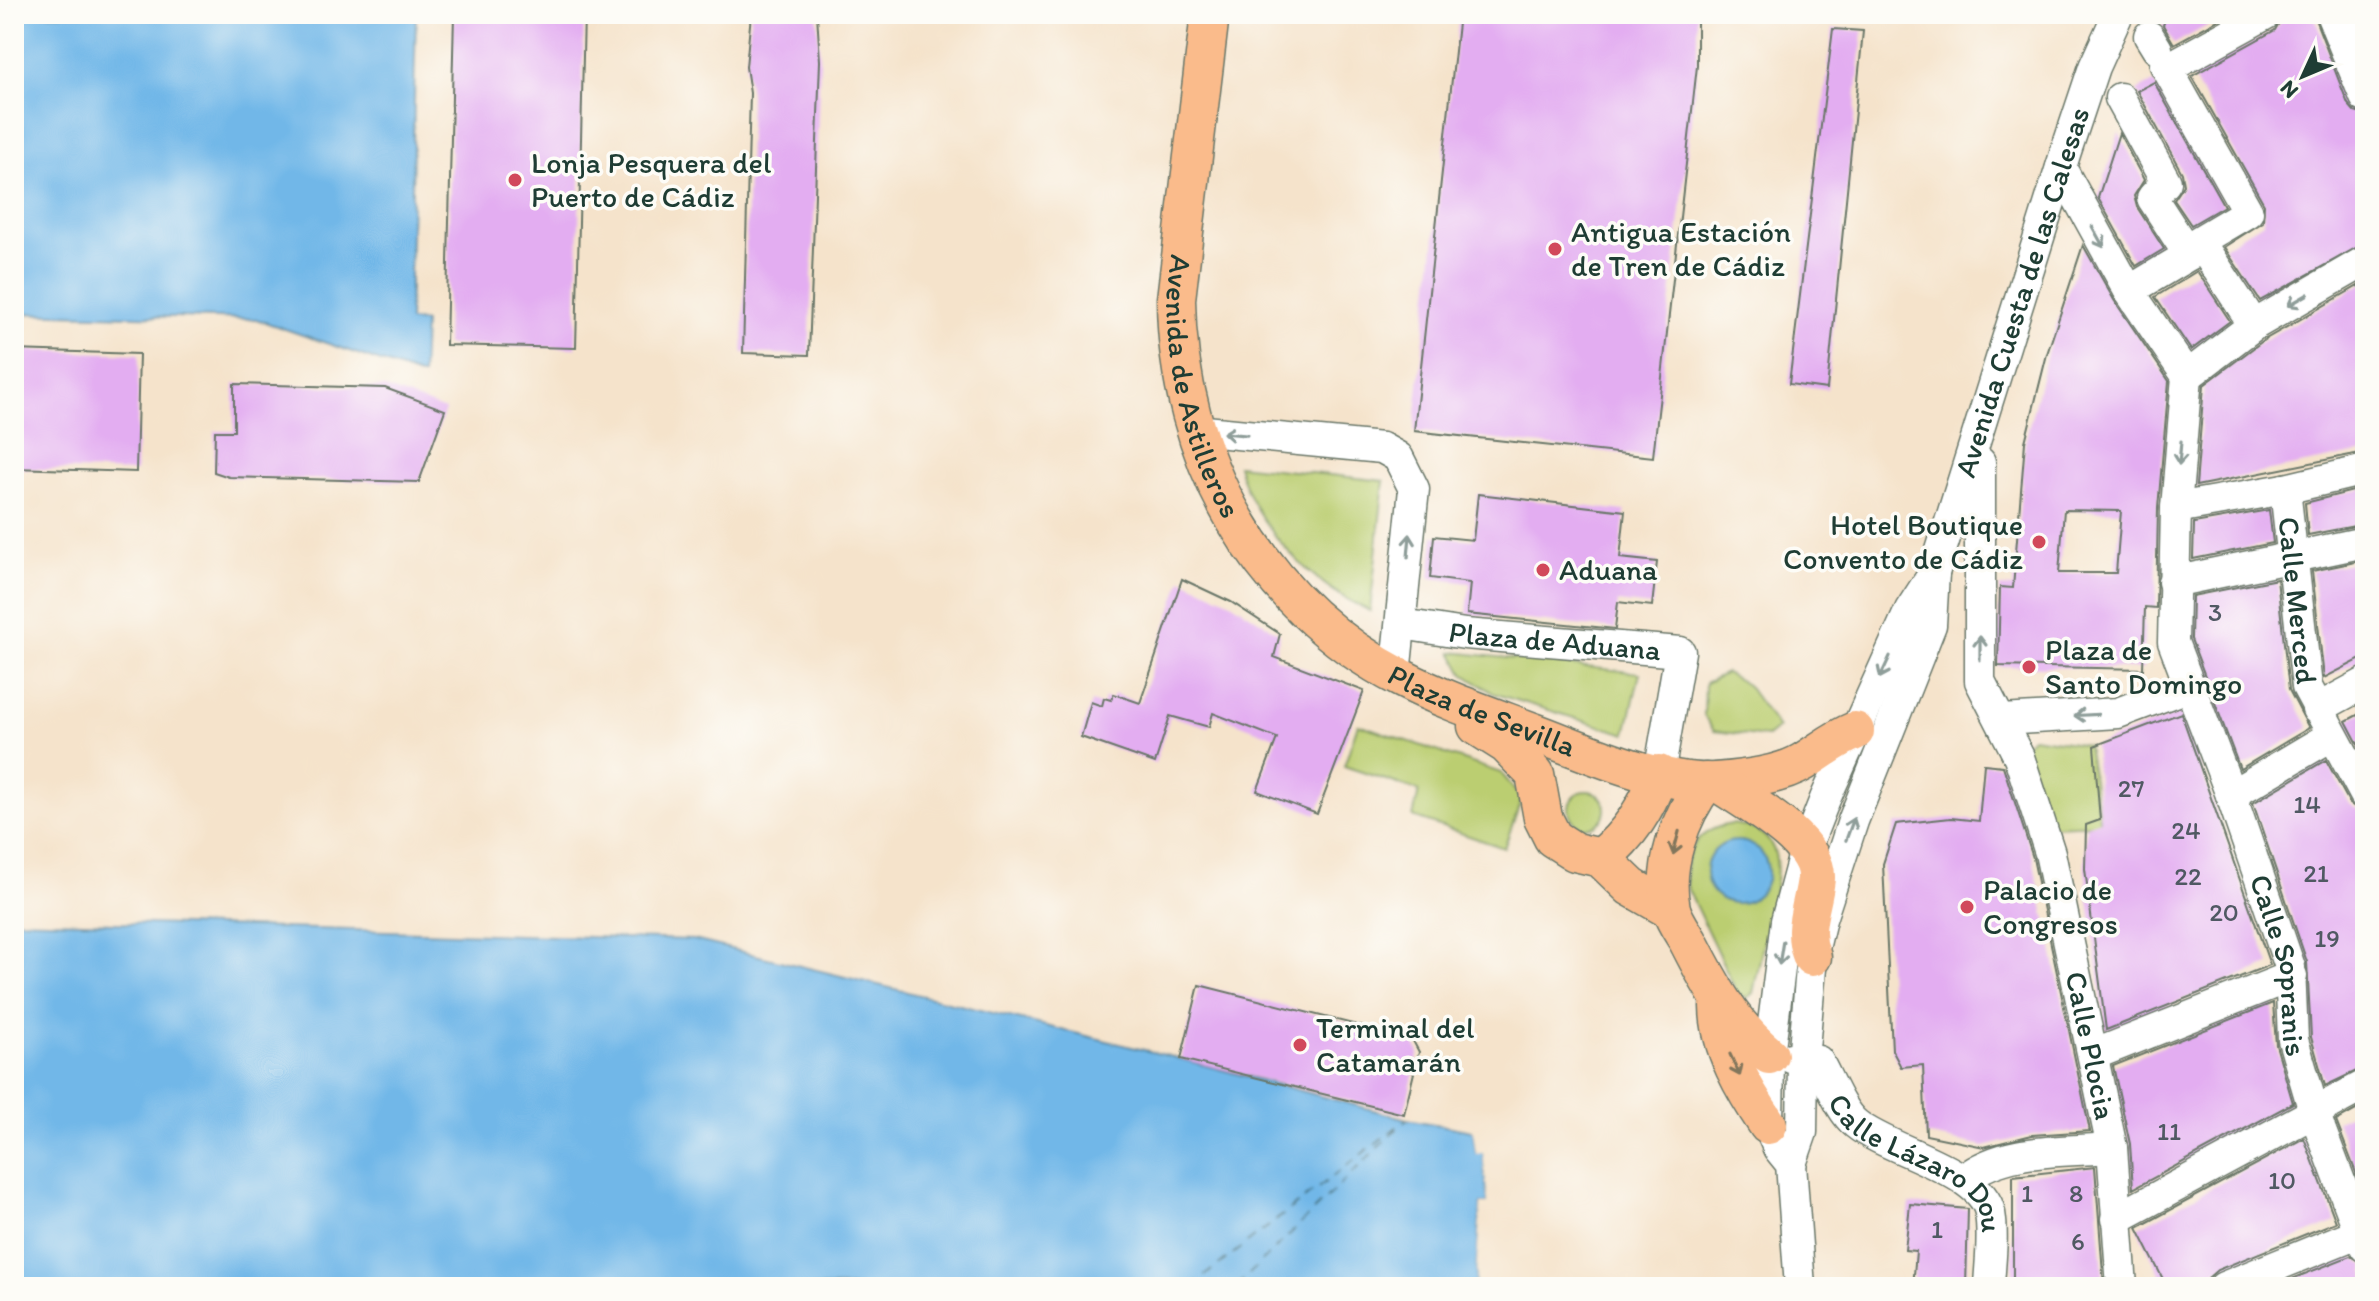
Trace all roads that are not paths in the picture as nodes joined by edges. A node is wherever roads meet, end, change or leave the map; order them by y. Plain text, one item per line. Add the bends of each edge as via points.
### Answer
1 (1210, 14) edge
2 (2118, 14) edge
3 (2266, 14) edge
4 (2345, 22) edge
5 (2230, 23) edge
6 (2365, 97) edge
7 (2120, 98) dead end
8 (2061, 168) junction
9 (2197, 247) junction
10 (2365, 261) edge
11 (2129, 291) junction
12 (2254, 325) junction
13 (2187, 376) junction
14 (1195, 430) junction
15 (1979, 436) junction
16 (2365, 470) edge
17 (2285, 489) junction
18 (2176, 508) junction
19 (2365, 542) edge
20 (2294, 558) junction
21 (1934, 573) junction
22 (2173, 582) junction
23 (1402, 624) junction
24 (1400, 678) junction
25 (2365, 683) edge
26 (2187, 687) junction
27 (2317, 709) junction
28 (2002, 720) junction
29 (1855, 731) junction
30 (2331, 736) junction
31 (1600, 757) junction
32 (1659, 774) junction
33 (1712, 782) junction
34 (2231, 795) junction
35 (2365, 795) edge
36 (1540, 797) junction
37 (1805, 850) junction
38 (1601, 858) junction
39 (1671, 910) junction
40 (1812, 957) junction
41 (2292, 976) junction
42 (1718, 1000) junction
43 (2093, 1055) junction
44 (1786, 1057) junction
45 (2365, 1085) edge
46 (2315, 1115) junction
47 (1768, 1125) junction
48 (2112, 1148) junction
49 (1791, 1164) junction
50 (1964, 1179) junction
51 (2116, 1219) junction
52 (2363, 1236) edge
53 (1800, 1287) edge
54 (1989, 1287) edge
55 (2122, 1287) edge
56 (2224, 1287) edge

1 - 14 main road, Avenida de Astilleros via 1176,299 1183,385
2 - 8 street, Avenida Cuesta de las Calesas via 2094,67
3 - 5 street
4 - 6 street
5 - 9 street via 2160,54 2248,212
7 - 9 street via 2166,182 2152,198
8 -> 11 street
8 - 15 street, Avenida Cuesta de las Calesas
9 - 11 street
9 - 12 street
10 -> 12 street
11 - 13 street
12 - 13 street
13 -> 18 street, Calle Sopranis
23 -> 14 street via 1414,489 1398,457 1382,448
14 - 24 main road, Avenida de Astilleros via 1224,504 1278,582 1337,638
15 - 21 street, Avenida Cuesta de las Calesas
28 -> 15 street, Calle Plocia via 1980,681
16 - 17 street
17 - 18 street
17 - 20 street, Calle Merced
18 - 22 street, Calle Sopranis
19 - 20 street
20 - 22 street
20 - 27 street, Calle Merced via 2307,687
21 -> 29 street, Avenida Cuesta de las Calesas via 1910,610
40 -> 21 street, Avenida Cuesta de las Calesas via 1831,882 1931,625
22 - 26 street, Calle Sopranis via 2173,642
23 - 24 street
23 - 32 street, Plaza de Aduana via 1680,652
24 - 31 main road, Plaza de Sevilla
24 - 36 main road, Plaza de Sevilla via 1427,701 1507,745 1535,774
25 - 27 street
26 -> 28 street via 2118,713
26 - 34 street, Calle Sopranis
27 - 30 street, Calle Merced
28 - 43 street, Calle Plocia via 2050,853
29 - 33 main road, Plaza de Sevilla via 1786,769
29 - 37 street, Avenida Cuesta de las Calesas
30 - 34 street
30 - 35 street
31 - 32 main road, Plaza de Sevilla
31 - 36 main road, Plaza de Sevilla via 1562,766
32 - 33 main road, Plaza de Sevilla
32 - 38 main road via 1636,823
33 - 37 main road, Plaza de Sevilla via 1777,822
33 -> 39 main road via 1686,813 1676,840 1669,874
34 - 41 street, Calle Sopranis
36 - 38 main road, Plaza de Sevilla via 1553,838 1575,852
37 - 40 main road, Avenida Cuesta de las Calesas via 1816,878 1805,934
37 -> 44 street via 1779,959
38 - 39 main road, Plaza de Sevilla via 1631,887
39 - 42 main road
40 - 44 street, Avenida Cuesta de las Calesas
41 - 43 street
41 - 46 street, Calle Sopranis via 2293,1040
42 - 44 main road via 1736,1023
42 -> 47 main road via 1724,1042
43 - 48 street, Calle Plocia
44 - 47 street
44 - 49 street, Avenida Cuesta de las Calesas via 1802,1132
44 - 50 street, Calle Lázaro Dou via 1818,1061 1853,1122 1888,1146
45 - 46 street
46 - 51 street
46 - 52 street, Calle Sopranis
47 - 49 street
48 - 50 street via 2003,1157
48 - 51 street, Calle Plocia
49 - 53 street
50 - 54 street, Calle Lázaro Dou via 1986,1199 1990,1211
51 - 55 street, Calle Plocia
52 - 56 street

